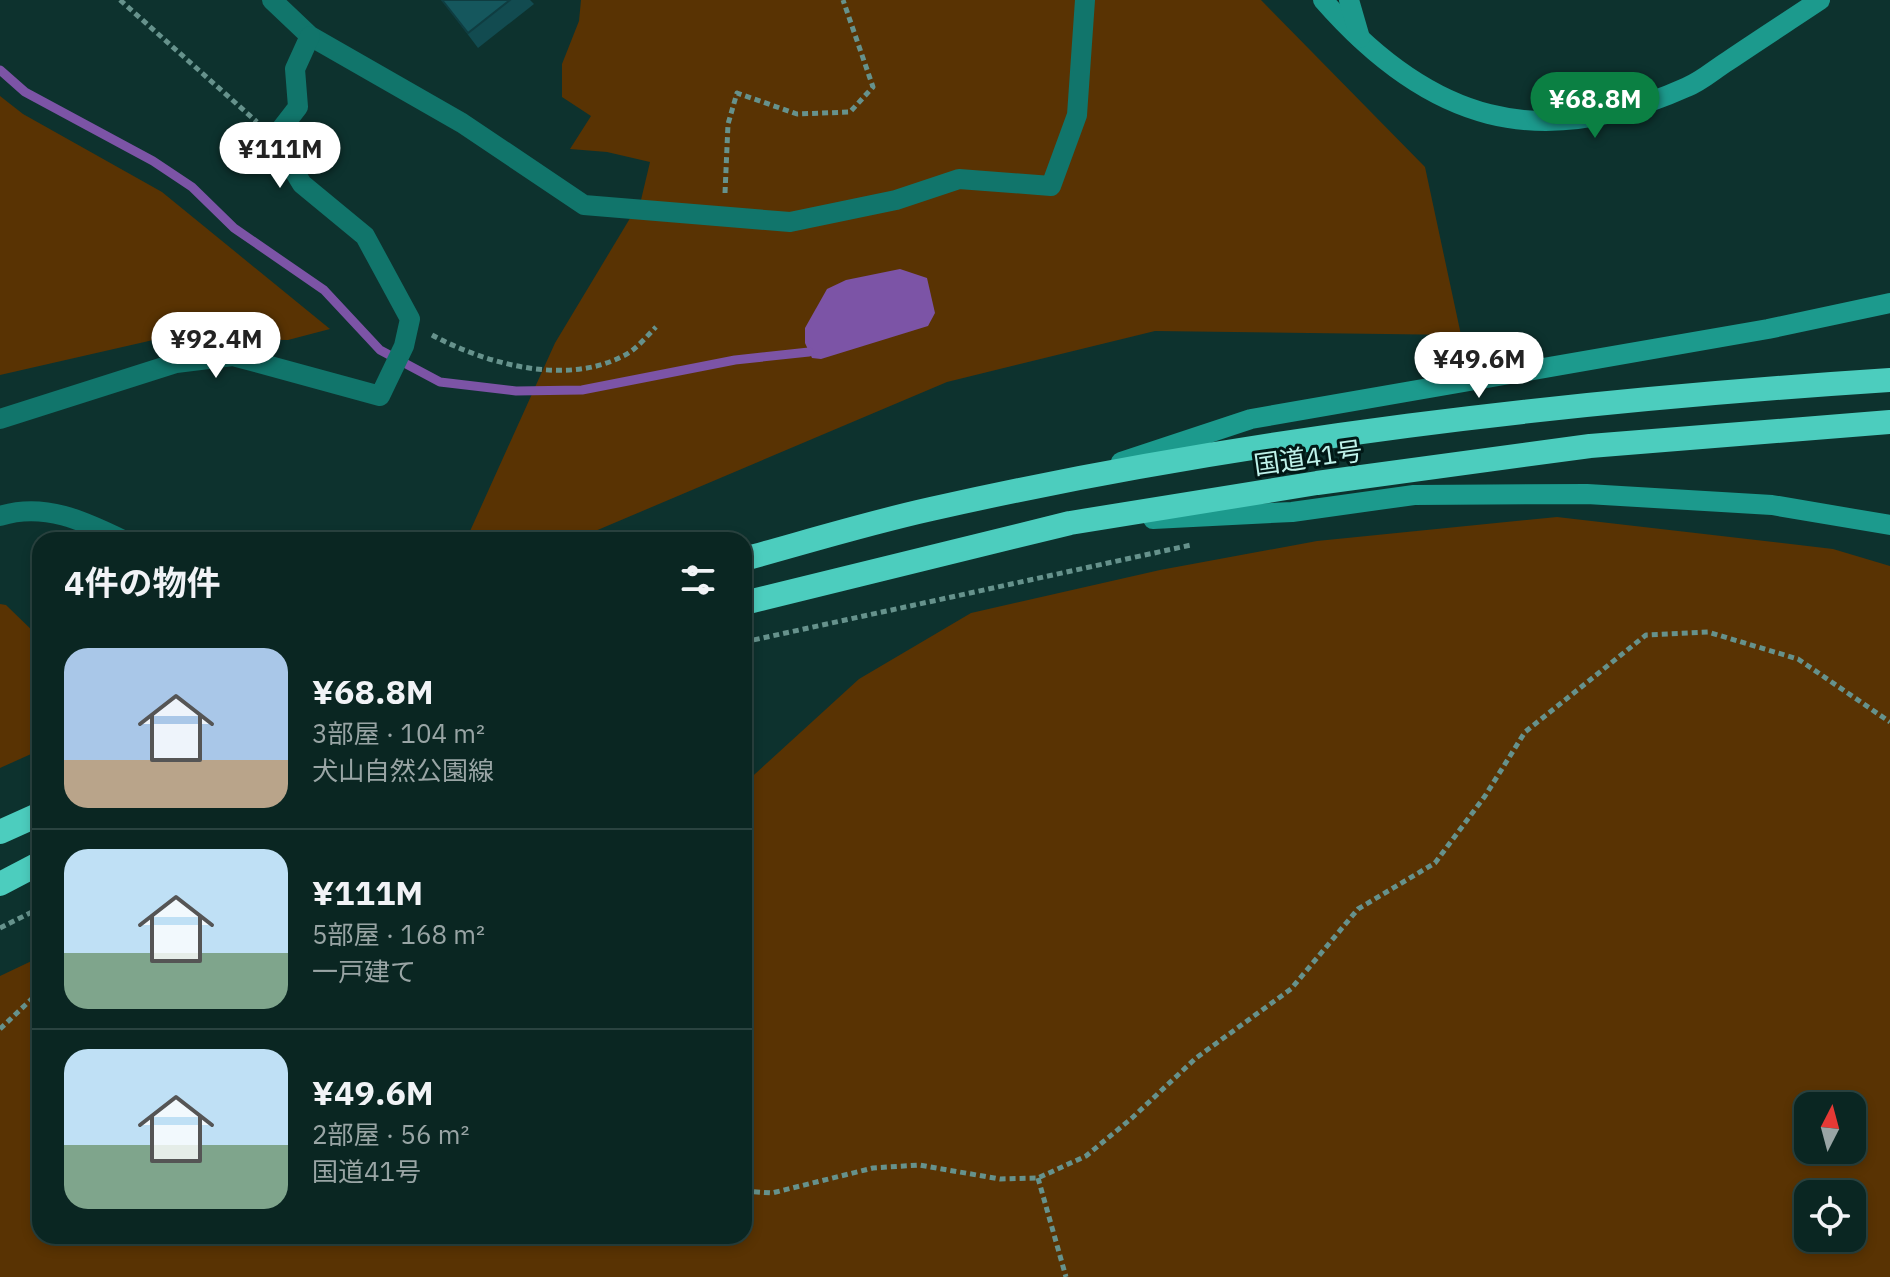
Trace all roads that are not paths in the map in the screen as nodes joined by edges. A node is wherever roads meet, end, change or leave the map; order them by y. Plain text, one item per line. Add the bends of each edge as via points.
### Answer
1 (272, 0) edge
2 (1085, 0) edge
3 (1323, 0) edge
4 (1349, 0) edge
5 (1820, 0) edge
6 (310, 36) junction
7 (1361, 44) junction
8 (1890, 303) edge
9 (1890, 380) edge
10 (0, 419) edge
11 (1890, 422) edge
12 (1064, 481) junction
13 (0, 516) edge
14 (1070, 523) junction
15 (1890, 525) edge
16 (107, 532) edge
17 (752, 557) edge
18 (752, 601) edge
19 (32, 818) edge
20 (0, 832) edge
21 (32, 867) edge
22 (0, 884) edge

1 - 6 street
2 - 6 street via 1077,115 1051,186 959,179 896,200 790,222 584,205 462,123
3 - 7 main road
4 - 7 main road
5 - 7 main road via 1689,87 1601,118 1543,124 1453,105
6 - 10 street via 295,69 298,107 274,138 302,184 365,236 410,319 404,346 380,396 233,356 176,363
8 - 12 main road via 1251,419
9 - 12 highway, 国道41号 via 1682,394 1381,427
11 - 14 highway, 国道41号 via 1590,446
12 - 17 highway, 国道41号 via 928,509
13 - 16 street via 41,511 77,517
14 - 15 main road via 1292,512 1414,495 1523,493 1772,505
14 - 18 highway, 国道41号
19 - 20 highway
21 - 22 highway

